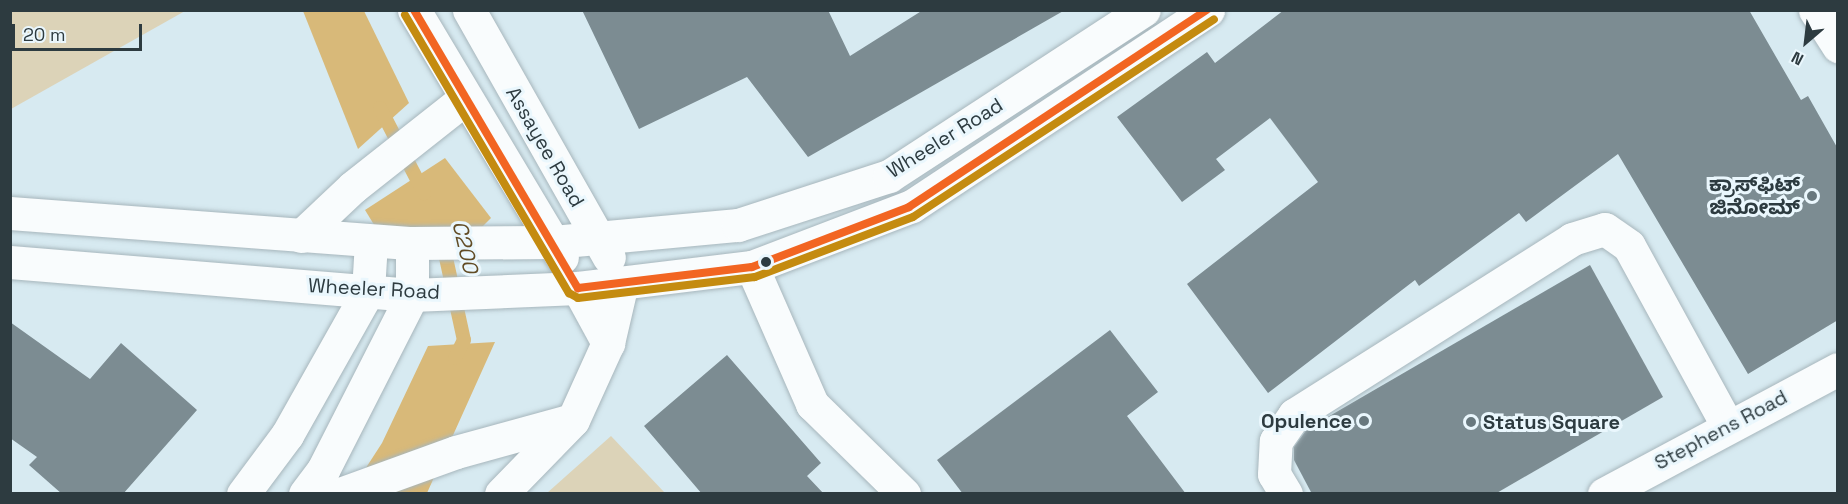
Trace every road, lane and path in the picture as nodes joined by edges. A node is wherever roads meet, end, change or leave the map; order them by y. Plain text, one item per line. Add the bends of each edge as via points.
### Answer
1 (414, 10) edge
2 (469, 10) edge
3 (1208, 10) edge
4 (1815, 10) edge
5 (1131, 19) edge
6 (1838, 46) edge
7 (1141, 56) junction
8 (463, 100) junction
9 (10, 213) edge
10 (301, 236) junction
11 (600, 239) junction
12 (371, 242) junction
13 (553, 242) junction
14 (417, 243) junction
15 (12, 264) edge
16 (752, 267) junction
17 (622, 283) junction
18 (578, 288) junction
19 (368, 291) junction
20 (422, 294) junction
21 (608, 343) junction
22 (1838, 369) edge
23 (573, 420) junction
24 (1727, 425) junction
25 (243, 494) edge
26 (305, 494) edge
27 (340, 494) edge
28 (501, 494) edge
29 (904, 494) edge
30 (1286, 494) edge
31 (1604, 494) edge

1 - 8 main road, Assayee Road
2 - 11 main road, Assayee Road via 534,133
3 - 7 main road, Wheeler Road
4 - 6 main road
5 - 7 main road
5 - 11 main road, Wheeler Road via 889,176 738,225
7 - 16 main road, Wheeler Road via 909,207
8 - 10 main road via 353,187
8 - 13 main road, Assayee Road
9 - 10 main road, Wheeler Road
10 - 12 main road, Wheeler Road
11 - 13 main road, Wheeler Road
11 - 17 main road, Assayee Road
12 - 14 main road, Wheeler Road
12 - 19 main road
13 - 14 main road, Wheeler Road
13 - 18 main road, Assayee Road
14 - 20 main road
15 - 19 main road, Wheeler Road
16 - 17 main road, Wheeler Road
16 - 29 main road via 812,405
17 - 18 main road, Wheeler Road
17 - 21 main road
18 - 20 main road, Wheeler Road
18 - 21 main road, Assayee Road
19 - 20 main road, Wheeler Road
19 - 25 main road via 286,435
20 - 26 main road via 323,470
21 - 23 main road
22 - 24 main road, Stephens Road
23 - 27 main road via 456,452
23 - 28 main road
24 - 30 main road via 1629,246 1605,229 1572,239 1294,415 1276,441 1274,474
24 - 31 main road, Stephens Road

